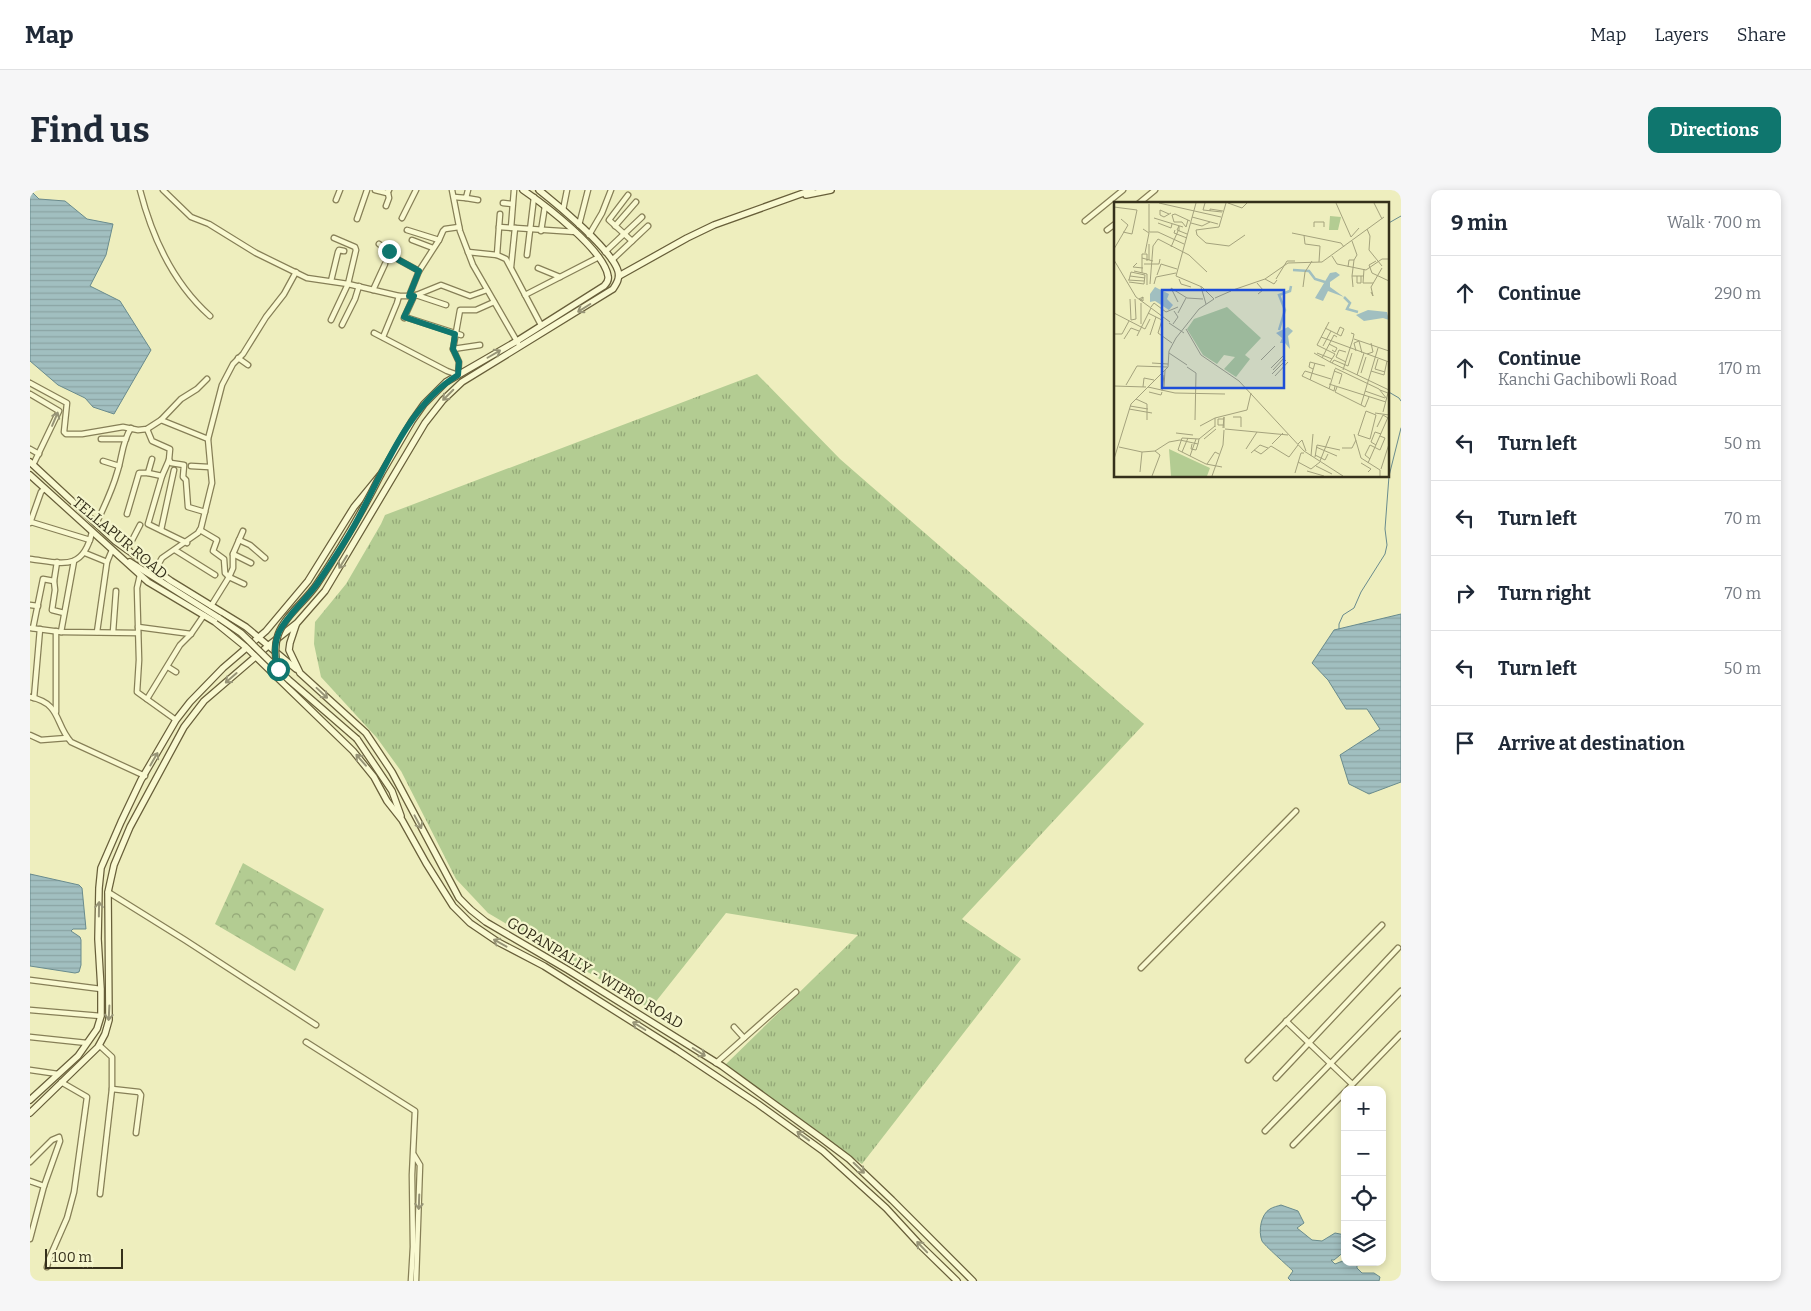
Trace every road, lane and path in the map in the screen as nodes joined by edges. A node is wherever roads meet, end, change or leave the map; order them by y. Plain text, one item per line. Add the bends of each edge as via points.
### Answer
1 (140, 190) edge
2 (164, 190) edge
3 (340, 190) edge
4 (367, 190) edge
5 (375, 190) edge
6 (416, 190) edge
7 (452, 190) edge
8 (468, 190) edge
9 (514, 190) edge
10 (523, 190) edge
11 (539, 190) edge
12 (568, 190) edge
13 (588, 190) edge
14 (611, 190) edge
15 (812, 190) edge
16 (831, 190) edge
17 (1123, 190) edge
18 (1154, 190) edge
19 (389, 192) edge
20 (547, 193) edge
21 (628, 196) dead end
22 (797, 196) junction
23 (454, 197) junction
24 (534, 197) junction
25 (466, 198) junction
26 (336, 200) dead end
27 (478, 200) dead end
28 (636, 202) dead end
29 (1140, 202) edge
30 (503, 203) dead end
31 (512, 204) junction
32 (386, 206) dead end
33 (545, 206) junction
34 (563, 210) junction
35 (500, 214) dead end
36 (402, 218) dead end
37 (642, 218) dead end
38 (357, 219) dead end
39 (1085, 221) dead end
40 (579, 225) junction
41 (1114, 225) edge
42 (615, 226) junction
43 (648, 226) dead end
44 (459, 227) junction
45 (499, 227) junction
46 (513, 228) junction
47 (407, 230) dead end
48 (530, 230) junction
49 (541, 230) junction
50 (1107, 230) dead end
51 (576, 232) junction
52 (624, 233) junction
53 (589, 235) junction
54 (334, 238) dead end
55 (412, 240) dead end
56 (439, 240) junction
57 (632, 240) junction
58 (379, 244) dead end
59 (433, 248) junction
60 (344, 251) dead end
61 (468, 252) junction
62 (605, 252) junction
63 (497, 255) junction
64 (527, 255) dead end
65 (599, 257) junction
66 (612, 260) junction
67 (385, 264) dead end
68 (511, 268) junction
69 (538, 268) dead end
70 (419, 271) junction
71 (296, 272) junction
72 (619, 276) junction
73 (560, 277) junction
74 (331, 281) junction
75 (348, 284) junction
76 (359, 286) junction
77 (373, 290) junction
78 (488, 290) junction
79 (526, 295) junction
80 (398, 296) junction
81 (413, 296) junction
82 (494, 302) junction
83 (446, 305) dead end
84 (210, 316) dead end
85 (330, 320) dead end
86 (342, 325) dead end
87 (541, 325) junction
88 (374, 333) dead end
89 (458, 335) junction
90 (383, 337) junction
91 (518, 343) junction
92 (480, 345) dead end
93 (453, 349) junction
94 (238, 358) junction
95 (248, 365) dead end
96 (458, 375) junction
97 (206, 379) dead end
98 (30, 383) edge
99 (30, 394) edge
100 (160, 420) junction
101 (131, 428) junction
102 (147, 429) junction
103 (101, 439) dead end
104 (208, 439) junction
105 (126, 440) junction
106 (30, 449) edge
107 (38, 456) junction
108 (152, 459) dead end
109 (169, 460) junction
110 (103, 461) dead end
111 (31, 463) edge
112 (119, 466) junction
113 (191, 466) dead end
114 (210, 467) junction
115 (174, 470) dead end
116 (148, 473) junction
117 (381, 474) junction
118 (30, 476) edge
119 (162, 476) junction
120 (44, 489) junction
121 (205, 512) junction
122 (127, 514) dead end
123 (31, 516) edge
124 (30, 523) edge
125 (96, 524) junction
126 (140, 525) dead end
127 (161, 530) junction
128 (200, 530) junction
129 (243, 530) dead end
130 (92, 532) junction
131 (90, 540) junction
132 (239, 540) junction
133 (187, 543) junction
134 (112, 550) junction
135 (127, 550) junction
136 (175, 550) junction
137 (85, 553) junction
138 (233, 554) junction
139 (265, 558) dead end
140 (30, 559) edge
141 (74, 561) junction
142 (57, 562) junction
143 (107, 562) junction
144 (251, 563) dead end
145 (155, 570) junction
146 (140, 575) junction
147 (215, 575) dead end
148 (229, 577) junction
149 (54, 581) junction
150 (244, 584) dead end
151 (116, 591) dead end
152 (30, 604) edge
153 (38, 606) junction
154 (211, 606) junction
155 (64, 613) junction
156 (204, 615) junction
157 (297, 623) junction
158 (138, 627) junction
159 (32, 628) edge
160 (40, 629) junction
161 (59, 631) junction
162 (97, 632) junction
163 (113, 632) junction
164 (138, 634) junction
165 (191, 634) junction
166 (259, 638) junction
167 (268, 646) junction
168 (247, 648) junction
169 (256, 656) junction
170 (168, 667) junction
171 (278, 669) junction
172 (176, 672) dead end
173 (300, 673) junction
174 (32, 697) edge
175 (147, 700) junction
176 (56, 714) junction
177 (176, 720) junction
178 (30, 735) edge
179 (67, 738) junction
180 (144, 776) junction
181 (1296, 811) dead end
182 (402, 820) junction
183 (108, 892) junction
184 (1382, 925) dead end
185 (1398, 948) dead end
186 (535, 950) junction
187 (529, 960) junction
188 (1141, 968) dead end
189 (30, 980) edge
190 (101, 989) junction
191 (1401, 991) edge
192 (796, 992) dead end
193 (30, 1010) edge
194 (101, 1016) junction
195 (1286, 1021) junction
196 (316, 1025) dead end
197 (734, 1027) dead end
198 (1401, 1034) edge
199 (30, 1037) edge
200 (744, 1038) junction
201 (87, 1042) junction
202 (306, 1042) dead end
203 (1309, 1043) junction
204 (99, 1044) junction
205 (1248, 1060) dead end
206 (716, 1063) junction
207 (1331, 1063) junction
208 (30, 1070) edge
209 (58, 1074) junction
210 (1276, 1078) dead end
211 (62, 1082) junction
212 (1352, 1084) joint
213 (112, 1088) junction
214 (1341, 1096) edge
215 (30, 1100) edge
216 (30, 1113) edge
217 (1265, 1131) dead end
218 (136, 1133) dead end
219 (1293, 1144) dead end
220 (838, 1152) junction
221 (414, 1155) junction
222 (831, 1159) junction
223 (30, 1162) edge
224 (30, 1181) edge
225 (44, 1186) junction
226 (100, 1194) dead end
227 (32, 1221) edge
228 (30, 1239) edge
229 (47, 1267) dead end
230 (411, 1281) edge
231 (416, 1281) edge
232 (956, 1281) edge
233 (972, 1281) edge

1 - 84 street via 157,241 178,280
2 - 71 street via 191,217
3 - 26 street
4 - 38 street
5 - 19 street
6 - 36 street
7 - 23 street
8 - 25 street
9 - 31 street
10 - 24 main road
11 - 20 main road
12 - 34 street
13 - 40 street
14 - 53 street
15 - 22 main road
16 - 22 main road
17 - 39 street
18 - 29 street
19 - 32 street
20 - 34 main road
21 - 42 street via 609,220
22 - 72 main road via 714,225
23 - 25 street
23 - 44 street
24 - 33 main road
24 - 48 street
25 - 27 street
28 - 42 street
30 - 31 street
31 - 46 street
33 - 49 street
33 - 51 main road
34 - 40 main road
35 - 45 street
37 - 52 street
40 - 53 main road
41 - 50 street
42 - 52 street
43 - 57 street
44 - 56 street via 445,229
44 - 61 street
45 - 46 street
45 - 63 street
46 - 48 street
46 - 68 street
47 - 56 street
48 - 49 street
48 - 64 street
49 - 51 street
51 - 65 main road
52 - 57 street
52 - 62 street
53 - 62 main road
54 - 75 street via 356,248
55 - 59 street
56 - 59 street
57 - 66 street
58 - 70 street
59 - 70 street
60 - 74 street via 338,252
61 - 63 street
61 - 78 street
62 - 66 main road
63 - 68 street via 506,259
65 - 73 street
65 - 87 main road via 608,274 604,286
66 - 72 main road
67 - 77 street
68 - 79 street
69 - 73 street
70 - 81 street
71 - 74 street via 314,280
71 - 94 street
72 -> 91 main road via 614,289
73 - 79 street
74 - 75 street
75 - 76 street
75 - 85 street
76 - 77 street
76 - 86 street
77 - 80 street
78 - 81 street via 470,296 439,285
78 - 82 street
79 - 87 street
80 - 81 street
80 - 90 street
81 - 83 street
81 - 89 street via 404,318
82 - 89 street via 476,310 460,310
82 - 91 street
87 - 91 main road
88 - 90 street
89 - 93 street
90 - 96 street
96 -> 91 main road
91 -> 157 main road via 462,382 443,400 425,423 325,591
92 - 93 street
93 - 96 street via 459,362
94 - 95 street
94 - 104 street via 222,385
96 - 117 main road via 446,382 420,409
97 - 100 street
98 - 101 street via 67,404 63,427 66,434
107 -> 99 street via 58,411
100 - 102 street
100 - 104 street
101 - 102 street
101 - 105 street
102 - 109 street via 152,441 170,449
103 - 105 street
104 - 114 street
105 - 112 street
106 - 107 street
107 - 111 street
108 - 116 street
109 - 119 street
109 - 121 street via 184,465 188,507
110 - 112 street
111 - 125 main road
112 - 125 street
113 - 114 street
114 - 121 street via 212,483
115 - 127 street
116 - 119 street
116 - 122 street via 139,473
117 - 166 main road via 354,507 308,581
117 - 171 main road, bridge via 360,516 316,586 280,631 275,652
118 - 120 main road, TELLAPUR ROAD
119 - 127 street via 148,523
120 - 123 street
120 - 130 main road, TELLAPUR ROAD
121 - 128 street
123 - 124 street
124 - 131 street
125 - 135 main road
126 - 135 street
127 - 133 street
128 - 133 street
128 - 148 street via 217,540 213,551 224,559 224,571
129 - 132 street
130 - 131 street
130 - 134 main road, TELLAPUR ROAD
131 - 137 street
132 - 138 street
132 - 139 street via 253,546
133 - 136 street
134 - 143 street
134 - 146 main road, TELLAPUR ROAD
134 - 171 main road, GOPANPALLY - WIPRO ROAD, bridge via 241,633
135 - 145 main road
136 - 145 street via 162,558
136 - 147 street
137 - 141 street
137 - 143 street
138 - 144 street
138 - 148 street
140 - 142 street
141 - 142 street
141 - 155 street
142 - 149 street
143 - 162 street
145 - 154 main road
146 - 156 main road, TELLAPUR ROAD
146 - 158 street
148 - 150 street
148 - 154 street
149 - 153 street via 42,580
149 - 155 street via 51,609
151 - 163 street
152 - 153 street
153 - 159 street
154 - 166 main road
155 - 161 street
156 - 165 street
156 - 168 main road, TELLAPUR ROAD
157 - 167 main road
157 - 173 main road, GOPANPALLY - WIPRO ROAD via 289,650
158 - 164 street
158 - 165 street
159 - 160 street
160 - 161 street
160 - 174 street
161 - 162 street
161 - 176 street
162 - 163 street
163 - 164 street
164 - 175 street via 137,692
165 - 170 street via 180,645
166 - 167 main road
166 - 168 main road
167 - 169 main road
167 - 173 main road
168 - 169 main road, TELLAPUR ROAD
168 - 177 main road via 223,668
182 -> 169 main road, GOPANPALLY - WIPRO ROAD via 364,764
169 -> 183 main road via 204,701 184,727 130,827 114,865
170 - 172 street
170 - 175 street
171 - 182 main road, GOPANPALLY - WIPRO ROAD, bridge via 357,739 392,792
173 -> 186 main road, GOPANPALLY - WIPRO ROAD via 366,733 392,772 458,898 486,922
174 - 176 street via 47,703
175 - 177 street
176 - 179 street
180 -> 177 main road
178 - 179 street via 41,740
179 - 180 street via 80,748
190 -> 180 main road via 98,930 102,868
181 - 188 street
187 -> 182 main road, GOPANPALLY - WIPRO ROAD via 484,933 453,906
183 - 196 street
183 -> 204 main road via 109,1020
184 - 195 street
185 - 203 street
186 - 187 main road
186 -> 206 main road, GOPANPALLY - WIPRO ROAD
222 -> 187 main road, GOPANPALLY - WIPRO ROAD via 712,1073 544,966
189 - 190 street
190 - 194 main road
191 - 207 street
192 - 200 street
193 - 194 street
194 - 201 main road
195 - 203 street
195 - 205 street
197 - 200 street
198 - 212 street
199 - 201 street
200 - 206 street
201 - 209 main road via 78,1056
202 - 221 street via 415,1112
203 - 207 street
203 - 210 street
204 - 211 main road
204 - 213 street via 112,1057
206 - 220 main road, GOPANPALLY - WIPRO ROAD
207 - 212 street
207 - 217 street
208 - 209 street
209 - 215 main road
211 - 216 main road
211 - 229 street via 87,1098 74,1192
213 - 218 street via 140,1094
213 - 226 street
214 - 219 street
220 - 222 main road
220 -> 233 main road, GOPANPALLY - WIPRO ROAD via 892,1200
221 - 230 street
221 -> 231 street via 420,1165
232 -> 222 main road, GOPANPALLY - WIPRO ROAD via 886,1208
223 - 225 street via 59,1137
224 - 225 street
225 - 227 street
227 - 228 street

